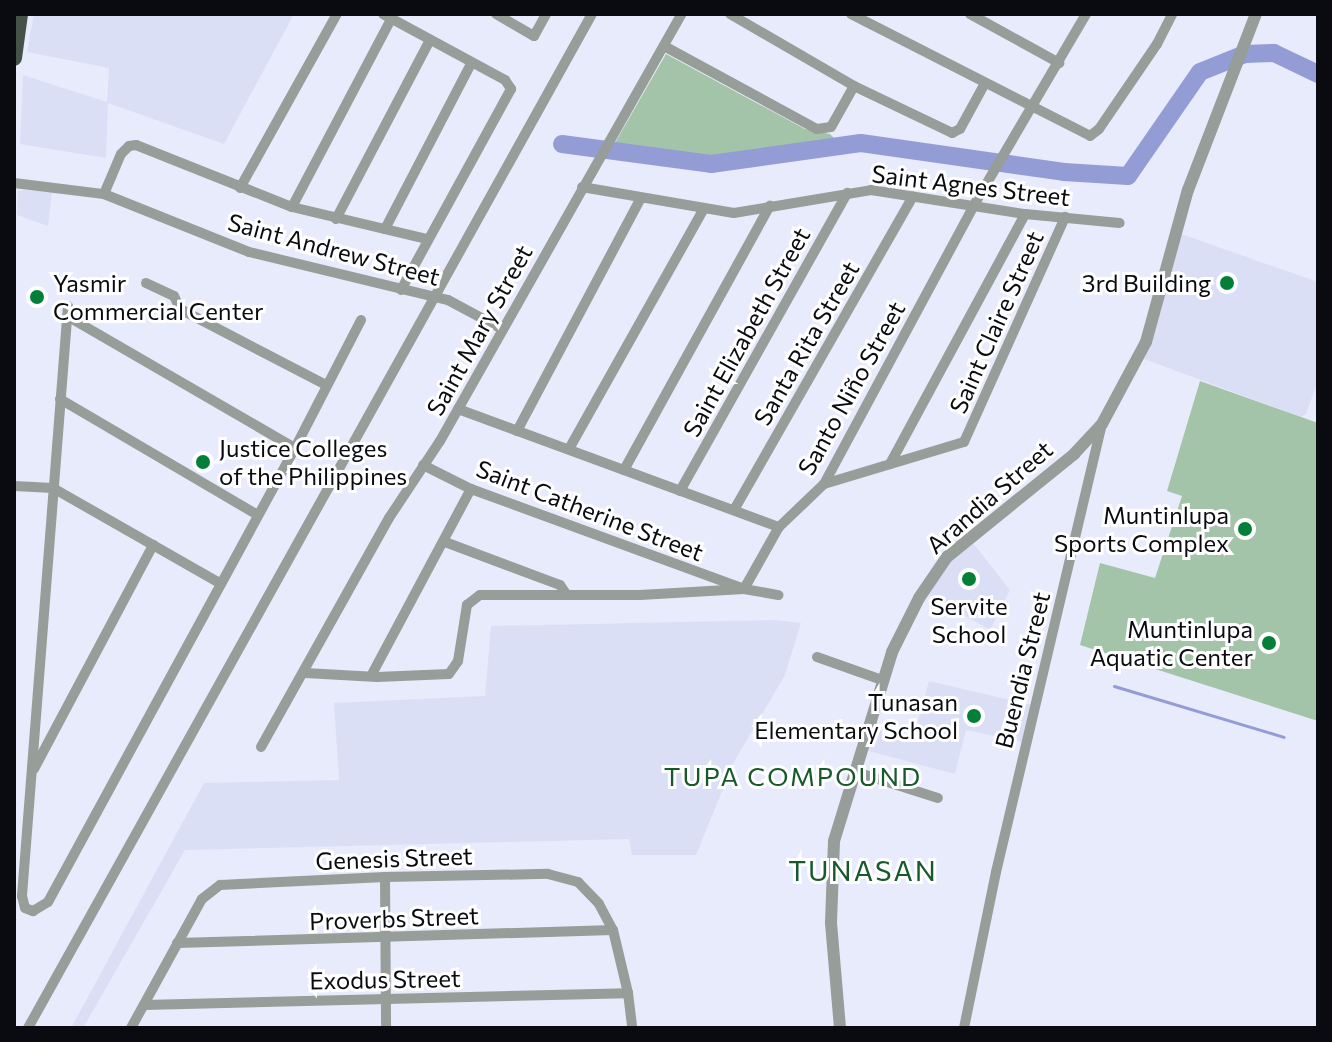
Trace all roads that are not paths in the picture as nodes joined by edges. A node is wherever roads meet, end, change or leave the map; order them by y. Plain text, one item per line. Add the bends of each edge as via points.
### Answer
1 (20, 14) edge
2 (337, 14) edge
3 (496, 14) edge
4 (546, 14) edge
5 (592, 14) edge
6 (682, 14) edge
7 (730, 14) edge
8 (851, 14) edge
9 (970, 14) edge
10 (1086, 14) edge
11 (1172, 14) edge
12 (1256, 14) edge
13 (387, 16) edge
14 (430, 40) junction
15 (664, 46) junction
16 (14, 47) edge
17 (14, 58) edge
18 (1059, 63) junction
19 (471, 64) junction
20 (984, 85) junction
21 (854, 86) junction
22 (1032, 109) junction
23 (14, 183) edge
24 (582, 187) junction
25 (240, 188) junction
26 (847, 193) junction
27 (104, 194) junction
28 (913, 196) junction
29 (641, 198) junction
30 (974, 205) junction
31 (770, 206) junction
32 (292, 207) junction
33 (703, 210) junction
34 (1025, 214) junction
35 (1065, 217) junction
36 (336, 219) junction
37 (1120, 223) dead end
38 (385, 229) junction
39 (426, 239) junction
40 (146, 283) dead end
41 (401, 290) junction
42 (433, 297) junction
43 (361, 320) dead end
44 (502, 329) junction
45 (326, 385) junction
46 (60, 399) junction
47 (458, 409) junction
48 (1102, 424) junction
49 (517, 431) junction
50 (295, 448) junction
51 (569, 449) junction
52 (890, 464) junction
53 (423, 465) junction
54 (624, 470) junction
55 (824, 484) junction
56 (14, 486) edge
57 (53, 488) junction
58 (471, 489) junction
59 (680, 491) junction
60 (734, 510) junction
61 (258, 515) junction
62 (779, 527) junction
63 (445, 542) junction
64 (153, 545) junction
65 (221, 584) junction
66 (744, 589) junction
67 (567, 595) junction
68 (778, 595) dead end
69 (817, 657) dead end
70 (305, 673) junction
71 (371, 676) junction
72 (882, 680) junction
73 (37, 722) junction
74 (55, 729) junction
75 (261, 747) dead end
76 (853, 771) junction
77 (31, 773) junction
78 (938, 798) dead end
79 (385, 877) junction
80 (613, 930) junction
81 (384, 939) junction
82 (177, 943) junction
83 (628, 993) junction
84 (385, 998) junction
85 (144, 1005) junction
86 (28, 1028) edge
87 (131, 1028) edge
88 (386, 1028) edge
89 (632, 1028) edge
90 (840, 1028) edge
91 (964, 1028) edge

1 - 16 highway
2 - 25 street
3 - 4 street via 534,36
5 - 42 street
6 - 15 street, Saint Mary Street
7 - 21 street
8 - 20 street
9 - 18 street
10 - 18 street, Santo Niño Street
11 - 22 street via 1095,134 1084,135
12 - 48 street, Buendia Street via 1178,217 1146,342
13 - 14 street
13 - 32 street
14 - 19 street
14 - 36 street
15 - 21 street via 817,129 831,127
15 - 24 street, Saint Mary Street
16 - 17 highway
18 - 22 street, Santo Niño Street
19 - 38 street
19 - 39 street via 505,80 511,89
20 - 21 street via 960,129 952,133
20 - 22 street
22 - 30 street, Santo Niño Street
23 - 27 street, Saint Andrew Street
24 - 29 street, Saint Agnes Street
24 - 44 street, Saint Mary Street
25 - 27 street via 136,145 121,154
25 - 32 street
26 - 28 street, Saint Agnes Street via 871,190
26 - 31 street, Saint Agnes Street
26 - 59 street, Saint Elizabeth Street
27 - 41 street, Saint Andrew Street via 249,252
28 - 30 street, Saint Agnes Street
28 - 60 street, Santa Rita Street
29 - 33 street, Saint Agnes Street
29 - 49 street
30 - 34 street, Saint Agnes Street
30 - 55 street, Santo Niño Street
31 - 33 street, Saint Agnes Street via 734,213
31 - 54 street
32 - 36 street
33 - 51 street
34 - 35 street, Saint Agnes Street
34 - 52 street
35 - 37 street, Saint Agnes Street
35 - 52 street, Saint Claire Street via 964,442
36 - 38 street
38 - 39 street
39 - 41 street
40 - 45 street via 174,296 180,309
41 - 42 street, Saint Andrew Street
42 - 44 street, Saint Andrew Street
42 - 86 street
43 - 45 street
44 - 47 street, Saint Mary Street
45 - 50 street
46 - 50 street via 67,311
46 - 57 street
46 - 61 street
47 - 49 street
47 - 53 street, Saint Mary Street
48 - 72 street, Arandia Street via 1074,454 947,557 908,619
48 - 91 street, Buendia Street
49 - 51 street
50 - 61 street
51 - 54 street
52 - 55 street, Saint Claire Street
53 - 58 street, Saint Catherine Street
53 - 70 street, Saint Mary Street
54 - 59 street
55 - 62 street, Santo Niño Street
56 - 57 street
57 - 64 street
57 - 73 street
58 - 63 street
58 - 66 street, Saint Catherine Street
59 - 60 street
60 - 62 street
61 - 65 street
62 - 66 street, Santo Niño Street
63 - 67 street via 560,585
63 - 71 street
64 - 65 street
64 - 74 street
65 - 77 street via 48,902 33,911 25,908 22,896
66 - 67 street
66 - 68 street
67 - 71 street via 475,597 465,610 453,671
69 - 72 street
70 - 71 street
70 - 75 street, Saint Mary Street
72 - 76 street, Arandia Street
73 - 74 street
73 - 77 street
74 - 77 street
76 - 78 street
76 - 90 street, Arandia Street via 832,862
79 - 80 street, Genesis Street via 564,877 589,890
79 - 81 street
79 - 82 street, Genesis Street via 220,885 202,899
80 - 81 street, Proverbs Street
80 - 83 street, Genesis Street
81 - 82 street, Proverbs Street
81 - 84 street
82 - 85 street, Genesis Street
83 - 84 street, Exodus Street
83 - 89 street, Genesis Street
84 - 85 street, Exodus Street
84 - 88 street
85 - 87 street, Genesis Street

